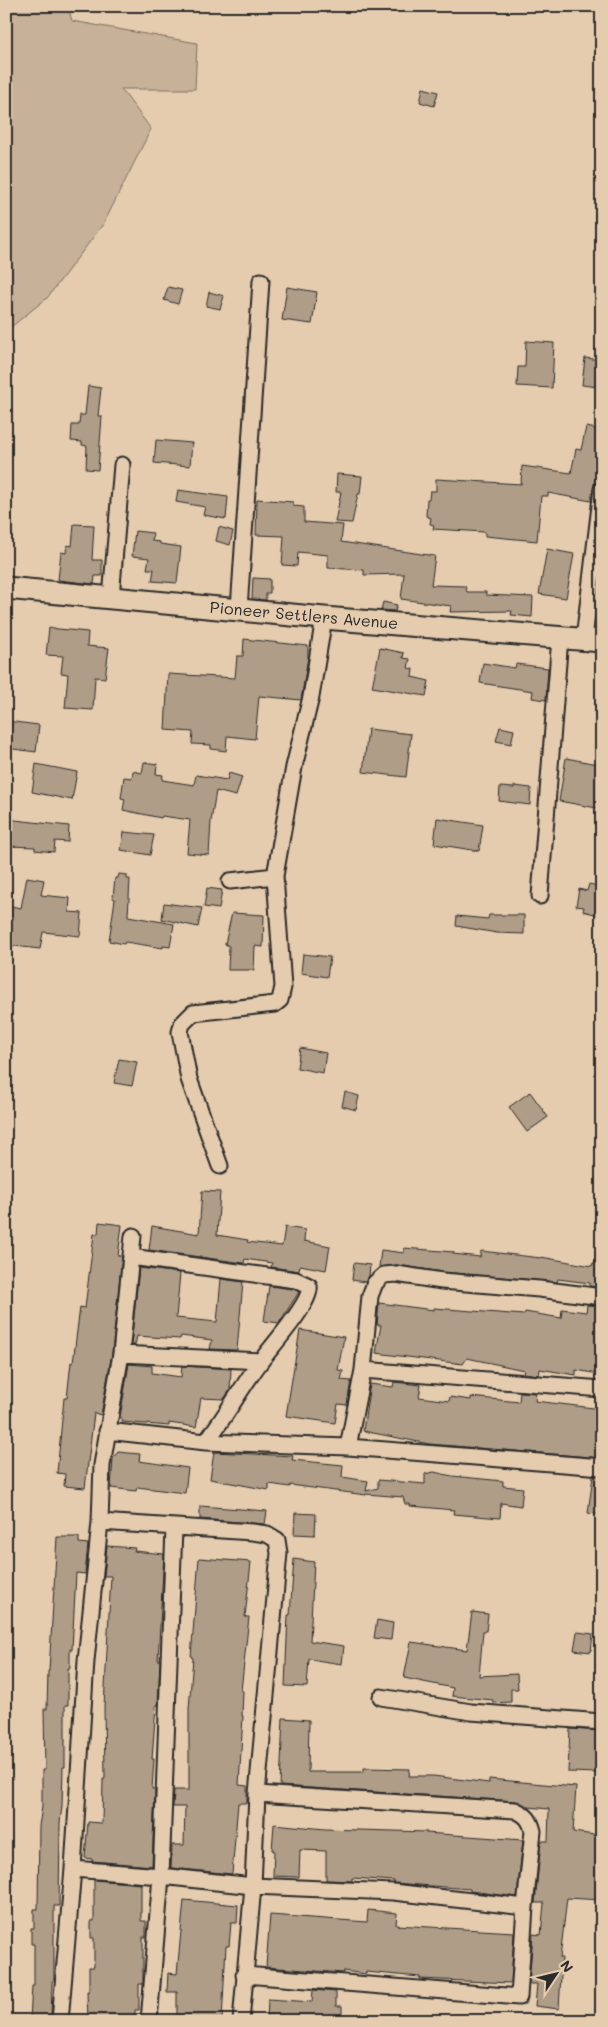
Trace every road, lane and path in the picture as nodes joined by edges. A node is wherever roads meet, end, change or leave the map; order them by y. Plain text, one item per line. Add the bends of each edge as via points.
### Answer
1 (261, 281) dead end
2 (122, 465) dead end
3 (602, 489) edge
4 (602, 494) edge
5 (6, 588) edge
6 (111, 598) junction
7 (239, 609) junction
8 (324, 618) junction
9 (560, 637) junction
10 (593, 640) edge
11 (275, 876) junction
12 (230, 881) dead end
13 (540, 896) dead end
14 (220, 1166) dead end
15 (133, 1236) dead end
16 (131, 1257) junction
17 (602, 1297) edge
18 (121, 1354) junction
19 (261, 1361) junction
20 (363, 1370) junction
21 (602, 1389) edge
22 (107, 1431) junction
23 (206, 1442) junction
24 (348, 1447) junction
25 (602, 1467) edge
26 (100, 1522) junction
27 (174, 1528) junction
28 (381, 1697) dead end
29 (602, 1722) edge
30 (257, 1794) junction
31 (73, 1870) junction
32 (161, 1876) junction
33 (253, 1886) junction
34 (525, 1907) junction
35 (244, 1976) junction
36 (60, 2021) edge
37 (149, 2021) edge
38 (241, 2021) edge

1 - 7 street
2 - 6 street
3 - 4 street
4 - 10 street
5 - 6 street, Pioneer Settlers Avenue
6 - 7 street, Pioneer Settlers Avenue
7 - 8 street, Pioneer Settlers Avenue
8 - 9 street, Pioneer Settlers Avenue
8 - 11 street
9 - 10 street, Pioneer Settlers Avenue
9 - 13 street
11 - 12 street
11 - 14 street via 283,987 280,1000 275,1004 193,1013 182,1024 180,1032 189,1079
15 - 16 street
16 - 18 street
16 - 19 street via 296,1280 309,1286 306,1299
17 - 20 street via 384,1275 375,1283 370,1296
18 - 19 street
18 - 22 street
19 - 23 street
20 - 21 street
20 - 24 street
22 - 23 street
22 - 26 street
23 - 24 street
24 - 25 street
26 - 27 street
26 - 31 street via 86,1661
27 - 30 street via 252,1532 267,1534 277,1540 279,1553
27 - 32 street
28 - 29 street via 471,1712
30 - 33 street
30 - 34 street via 520,1812 531,1821 533,1831
31 - 32 street
31 - 36 street
32 - 33 street
32 - 37 street
33 - 34 street via 393,1892
33 - 35 street
34 - 35 street via 519,1996
35 - 38 street

